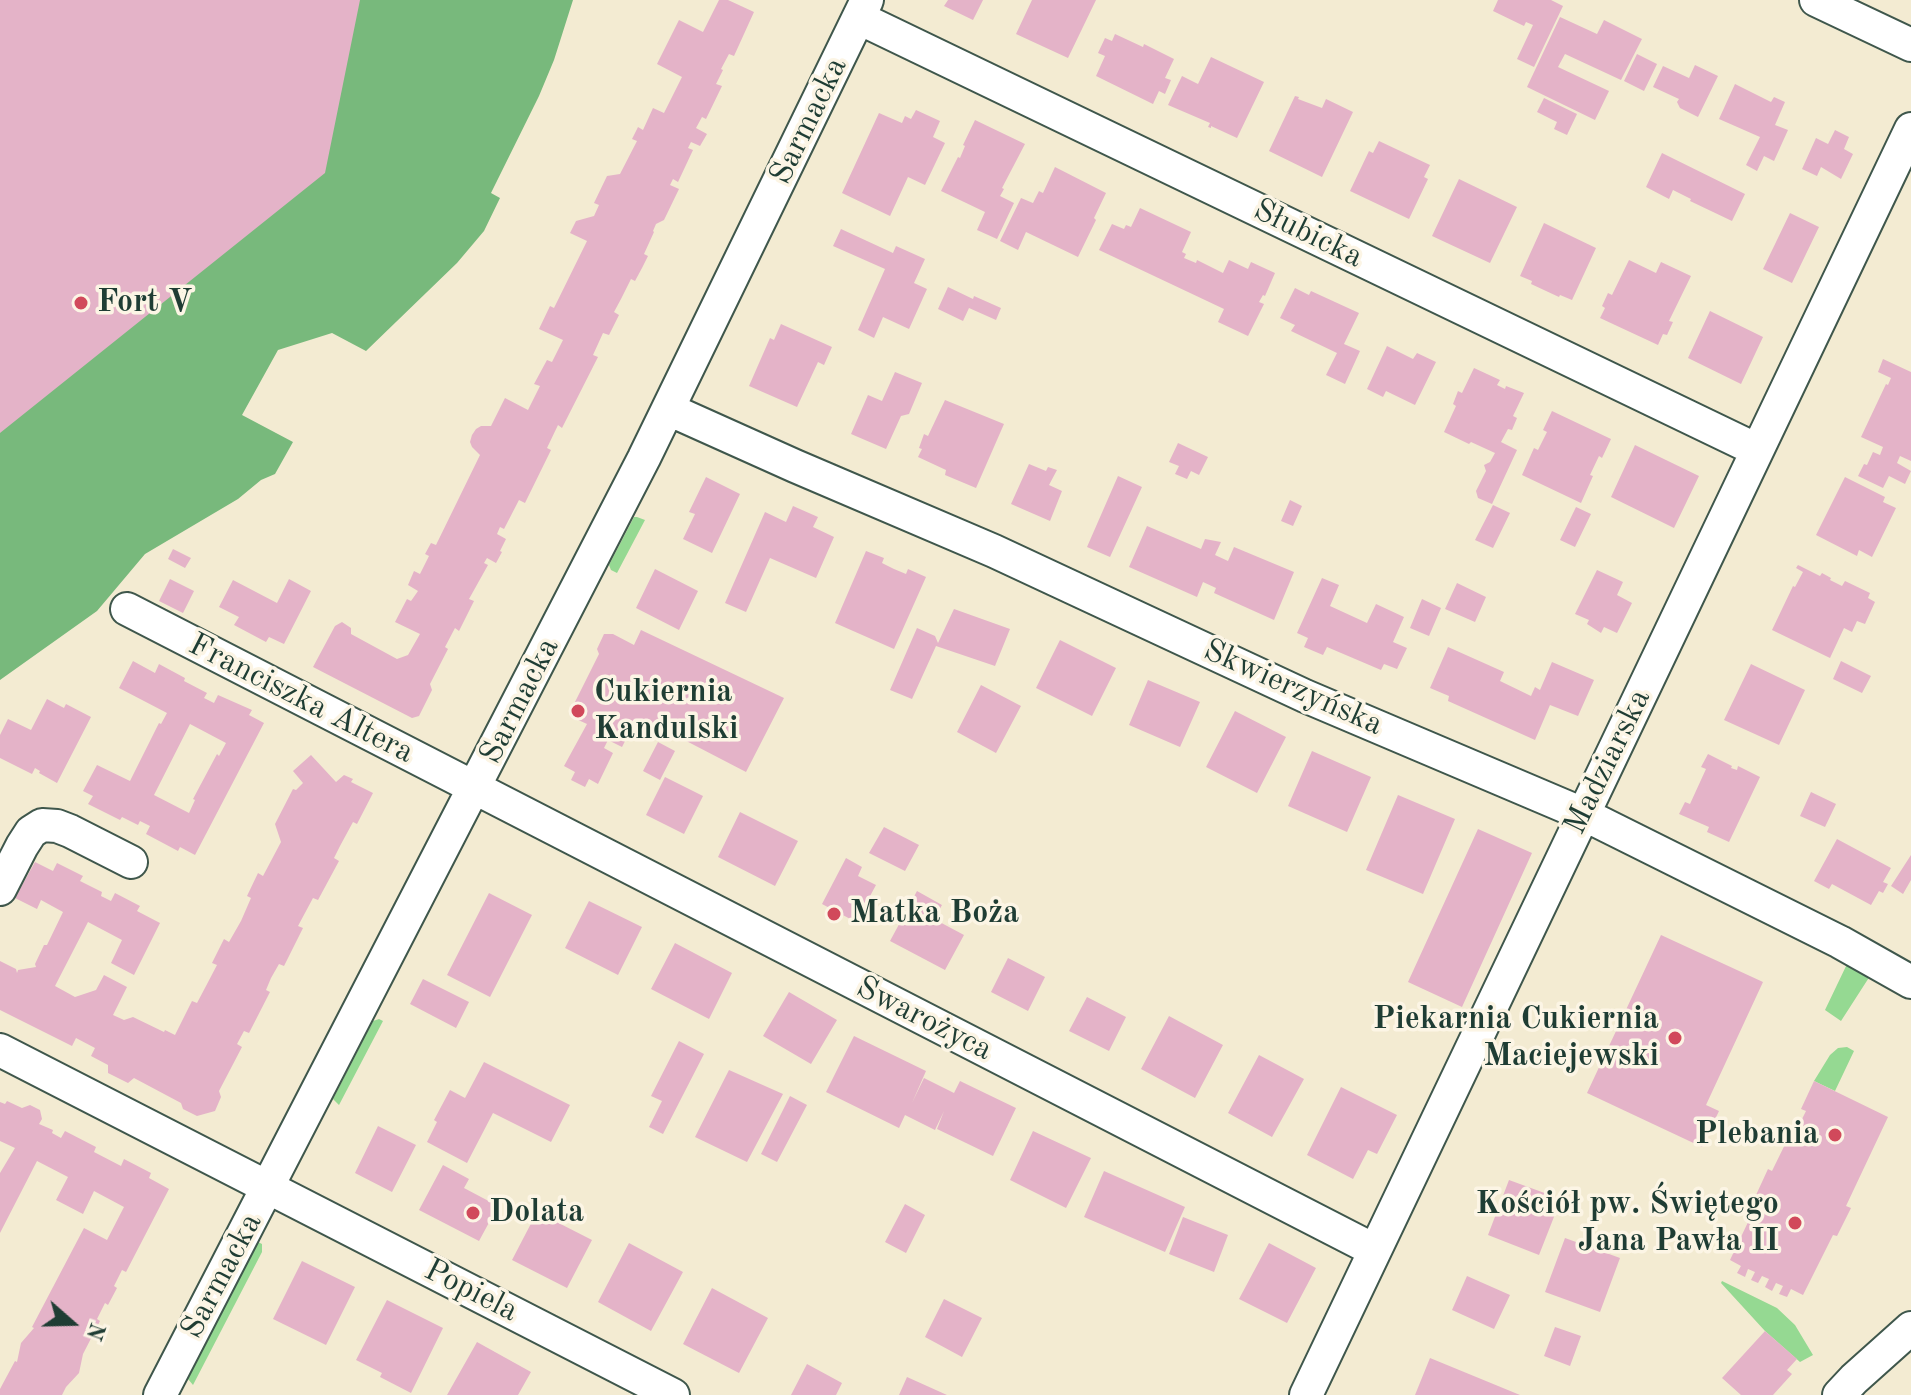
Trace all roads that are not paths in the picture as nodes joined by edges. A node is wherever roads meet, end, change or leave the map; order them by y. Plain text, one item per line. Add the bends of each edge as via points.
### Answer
1 (1816, 0) edge
2 (863, 9) edge
3 (1911, 45) edge
4 (1911, 129) edge
5 (668, 409) junction
6 (1757, 450) junction
7 (127, 609) dead end
8 (474, 788) junction
9 (1583, 814) junction
10 (131, 862) dead end
11 (0, 889) edge
12 (1911, 982) edge
13 (0, 1050) edge
14 (269, 1187) junction
15 (1374, 1250) junction
16 (1911, 1328) edge
17 (1853, 1390) edge
18 (160, 1395) edge
19 (673, 1395) edge
20 (1306, 1395) edge

1 - 3 street
2 - 5 street, Sarmacka
2 - 6 street, Słubicka
4 - 6 street, Madziarska
5 - 8 street, Sarmacka
5 - 9 street, Skwierzyńska via 994,551 1305,696
6 - 9 street, Madziarska
7 - 8 street, Franciszka Altera
8 - 14 street, Sarmacka
8 - 15 street, Swarożyca
9 - 12 street, Skwierzyńska
9 - 15 street, Madziarska
10 - 11 street via 70,831 42,825 31,832
13 - 14 street, Popiela
14 - 18 street, Sarmacka
14 - 19 street, Popiela
15 - 20 street, Madziarska
16 - 17 street

